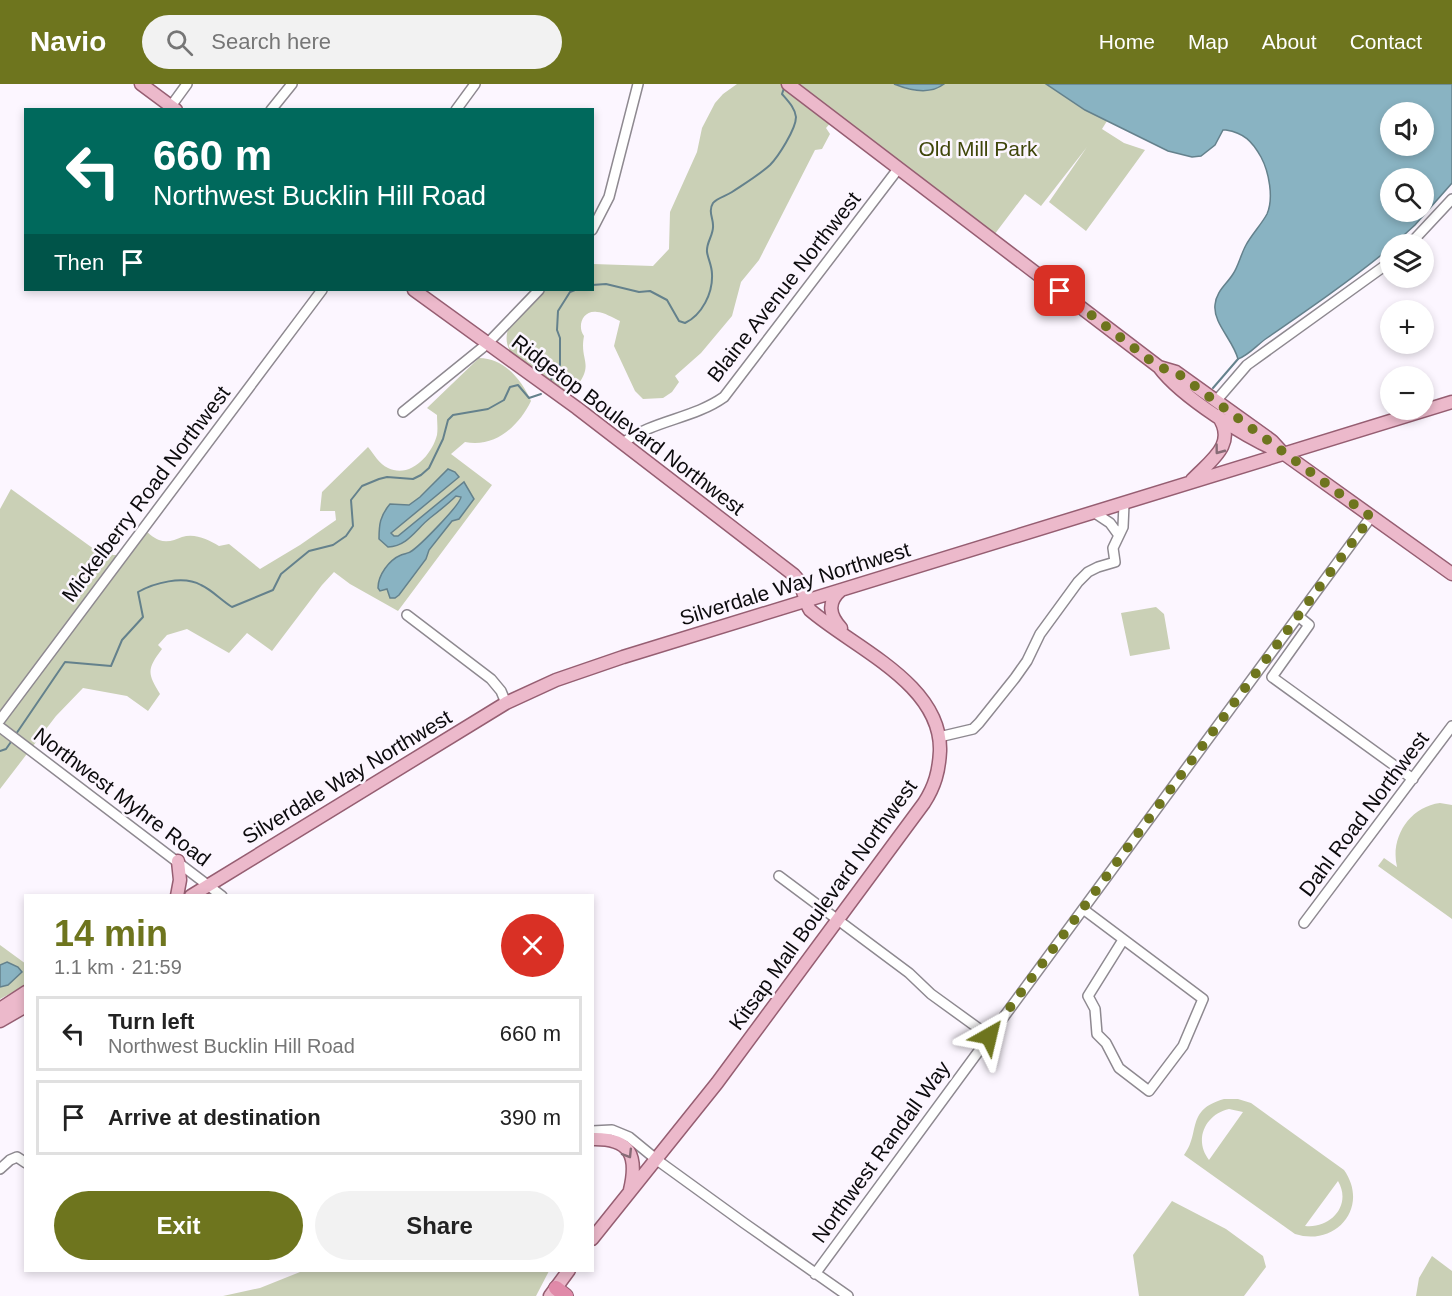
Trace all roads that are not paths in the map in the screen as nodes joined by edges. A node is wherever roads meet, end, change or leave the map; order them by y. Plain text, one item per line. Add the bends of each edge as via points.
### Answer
1 (141, 84) edge
2 (187, 84) edge
3 (292, 84) edge
4 (638, 84) edge
5 (788, 84) edge
6 (471, 86) edge
7 (174, 108) edge
8 (273, 108) edge
9 (457, 108) edge
10 (898, 169) junction
11 (1452, 199) edge
12 (594, 226) edge
13 (1419, 234) edge
14 (1380, 269) edge
15 (321, 291) edge
16 (415, 291) edge
17 (538, 291) edge
18 (487, 344) junction
19 (1159, 367) junction
20 (1452, 402) edge
21 (1215, 407) junction
22 (403, 412) dead end
23 (623, 443) junction
24 (1283, 453) junction
25 (1192, 481) junction
26 (1124, 504) junction
27 (1095, 513) junction
28 (1371, 517) junction
29 (1118, 534) junction
30 (1452, 574) edge
31 (841, 590) junction
32 (806, 601) junction
33 (407, 615) dead end
34 (1298, 616) junction
35 (856, 644) junction
36 (506, 702) junction
37 (0, 720) edge
38 (1452, 726) edge
39 (0, 727) edge
40 (939, 737) junction
41 (1413, 779) junction
42 (178, 861) junction
43 (779, 876) dead end
44 (208, 885) junction
45 (177, 894) edge
46 (194, 894) edge
47 (219, 894) edge
48 (1083, 909) junction
49 (837, 921) junction
50 (1304, 923) dead end
51 (1123, 940) junction
52 (24, 993) edge
53 (24, 1007) edge
54 (0, 1009) edge
55 (0, 1021) edge
56 (989, 1036) junction
57 (594, 1131) edge
58 (594, 1139) edge
59 (657, 1160) junction
60 (24, 1161) edge
61 (0, 1169) edge
62 (629, 1194) junction
63 (594, 1237) edge
64 (568, 1272) edge
65 (815, 1274) junction
66 (558, 1293) edge
67 (848, 1296) edge

1 - 7 main road
2 - 7 street
3 - 8 street
4 - 12 street via 609,197
5 - 10 main road
6 - 9 street
10 - 19 main road
10 - 23 street, Blaine Avenue Northwest via 724,397 700,412 641,431
11 - 13 street
14 - 21 street via 1247,365
15 - 37 street, Mickelberry Road Northwest
16 - 18 main road, Ridgetop Boulevard Northwest
17 - 18 street
18 - 22 street
18 - 23 main road, Ridgetop Boulevard Northwest
19 - 21 main road via 1169,380
19 - 21 main road via 1176,372
20 - 24 main road, Silverdale Way Northwest
21 - 24 main road via 1264,445
21 -> 25 main road via 1223,424 1225,442
23 - 32 main road, Ridgetop Boulevard Northwest via 794,575
24 - 25 main road, Silverdale Way Northwest
24 - 28 main road
25 - 26 main road, Silverdale Way Northwest
26 - 27 main road, Silverdale Way Northwest
26 - 29 street via 1123,527
27 - 29 street
27 - 31 main road, Silverdale Way Northwest
28 - 30 main road
28 - 34 street, Northwest Randall Way
29 - 40 street via 1114,562 1088,572 1078,582 985,717 973,729
31 - 32 main road, Silverdale Way Northwest
31 - 35 main road via 832,600 832,616
32 - 35 main road, Kitsap Mall Boulevard Northwest via 813,612
32 - 36 main road, Silverdale Way Northwest via 613,660
33 - 36 street via 491,679
34 - 41 street via 1309,625 1272,677
34 - 48 street, Northwest Randall Way
35 - 40 main road, Kitsap Mall Boulevard Northwest via 917,692 933,716
36 - 44 main road, Silverdale Way Northwest
38 - 41 street, Dahl Road Northwest
39 - 42 street, Northwest Myhre Road
40 - 49 main road, Kitsap Mall Boulevard Northwest via 939,767 931,792
41 - 50 street, Dahl Road Northwest
42 - 44 street, Northwest Myhre Road
42 - 45 main road
43 - 49 street
44 - 46 main road, Silverdale Way Northwest
44 - 47 street, Northwest Myhre Road
48 - 51 street
48 - 56 street, Northwest Randall Way
49 - 56 street
49 - 59 main road, Kitsap Mall Boulevard Northwest
51 - 51 street via 1088,996 1095,1009 1097,1034 1119,1068 1149,1091 1183,1046 1203,999
52 - 54 main road
53 - 55 main road
56 - 65 street, Northwest Randall Way
57 - 59 street, Northwest Randall Way via 620,1132
58 -> 62 main road via 610,1140 630,1152 634,1173
59 - 62 main road, Kitsap Mall Boulevard Northwest
59 - 65 street, Northwest Randall Way
60 - 61 street via 14,1157
62 - 63 main road, Kitsap Mall Boulevard Northwest
64 - 66 main road
65 - 67 street

